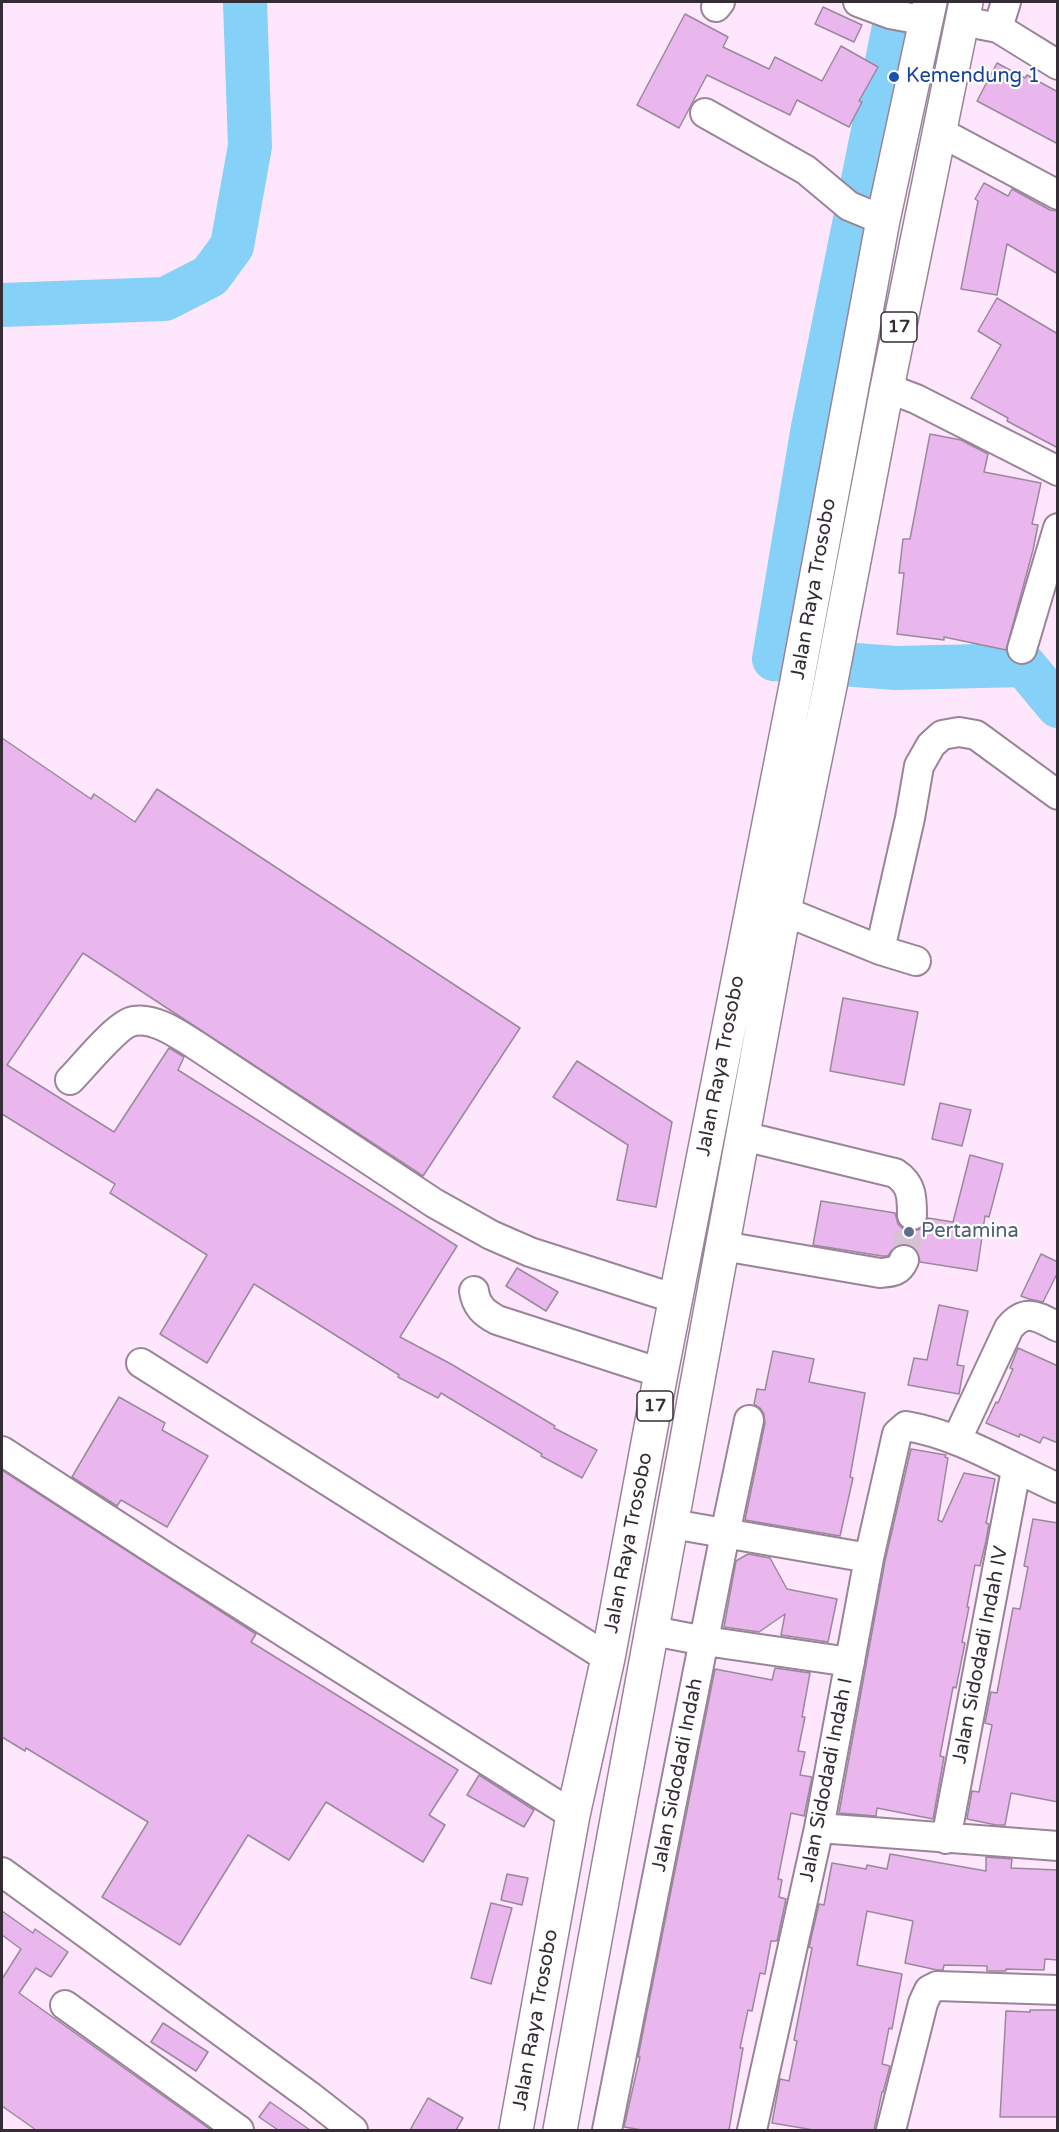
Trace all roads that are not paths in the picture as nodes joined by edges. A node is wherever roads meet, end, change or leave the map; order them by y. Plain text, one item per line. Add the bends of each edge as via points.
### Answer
1 (858, 2) edge
2 (964, 11) edge
3 (915, 14) edge
4 (1002, 15) edge
5 (1058, 66) edge
6 (705, 113) dead end
7 (940, 132) junction
8 (1058, 195) edge
9 (869, 214) junction
10 (887, 388) junction
11 (1058, 471) edge
12 (1058, 528) edge
13 (1023, 649) dead end
14 (1058, 795) edge
15 (784, 911) junction
16 (880, 950) junction
17 (916, 961) dead end
18 (70, 1080) dead end
19 (743, 1136) junction
20 (912, 1215) tunnel mouth
21 (723, 1246) junction
22 (904, 1260) dead end
23 (474, 1291) dead end
24 (676, 1299) junction
25 (1058, 1327) edge
26 (141, 1364) dead end
27 (661, 1373) junction
28 (749, 1420) dead end
29 (957, 1439) junction
30 (2, 1451) edge
31 (1016, 1470) junction
32 (1058, 1488) edge
33 (672, 1524) junction
34 (725, 1534) junction
35 (869, 1558) junction
36 (652, 1631) junction
37 (705, 1641) junction
38 (608, 1658) junction
39 (849, 1662) junction
40 (573, 1815) junction
41 (819, 1828) junction
42 (946, 1839) junction
43 (1058, 1846) edge
44 (2, 1872) edge
45 (1058, 1990) edge
46 (65, 2005) dead end
47 (239, 2130) edge
48 (353, 2130) edge
49 (516, 2130) edge
50 (560, 2130) edge
51 (607, 2130) edge
52 (752, 2130) edge
53 (891, 2130) edge

1 - 3 street
2 - 4 street
2 - 7 highway, Jalan Raya Trosobo / 17
3 - 9 highway, Jalan Raya Trosobo / 17
4 - 5 street
6 - 9 street via 806,170 849,207
7 - 8 street
7 - 10 highway, Jalan Raya Trosobo / 17
9 - 24 highway, Jalan Raya Trosobo / 17 via 797,681
10 - 11 street
10 - 15 highway, Jalan Raya Trosobo / 17
12 - 13 street
14 - 16 street via 976,735 942,735 919,766
15 - 16 street
15 - 19 highway, Jalan Raya Trosobo / 17
16 - 17 street
18 - 24 street via 121,1027 135,1020 152,1023 194,1044 434,1203 483,1231 530,1252
19 - 20 street via 895,1173 910,1189
19 - 21 highway, Jalan Raya Trosobo / 17
21 - 22 street via 880,1273 896,1271
21 - 33 highway, Jalan Raya Trosobo / 17
23 - 27 street via 483,1312 497,1320
24 - 27 highway, Jalan Raya Trosobo / 17
25 - 29 street via 1035,1316 1015,1321
26 - 38 street
27 - 38 highway, Jalan Raya Trosobo / 17
28 - 34 street, Jalan Sidodadi Indah
29 - 31 street
29 - 35 street, Jalan Sidodadi Indah I via 906,1426 900,1430
30 - 40 street
31 - 32 street
31 - 42 street, Jalan Sidodadi Indah IV
33 - 34 street
33 - 36 highway, Jalan Raya Trosobo / 17
34 - 35 street
34 - 37 street, Jalan Sidodadi Indah
35 - 39 street, Jalan Sidodadi Indah I
36 - 37 street
36 - 50 highway, Jalan Raya Trosobo / 17
37 - 39 street
37 - 51 street, Jalan Sidodadi Indah
38 - 40 highway, Jalan Raya Trosobo / 17
39 - 41 street, Jalan Sidodadi Indah I
40 - 49 highway, Jalan Raya Trosobo / 17
41 - 42 street
41 - 52 street, Jalan Sidodadi Indah I
42 - 43 street
44 - 48 street
45 - 53 street via 937,1986 929,1990
46 - 47 street

